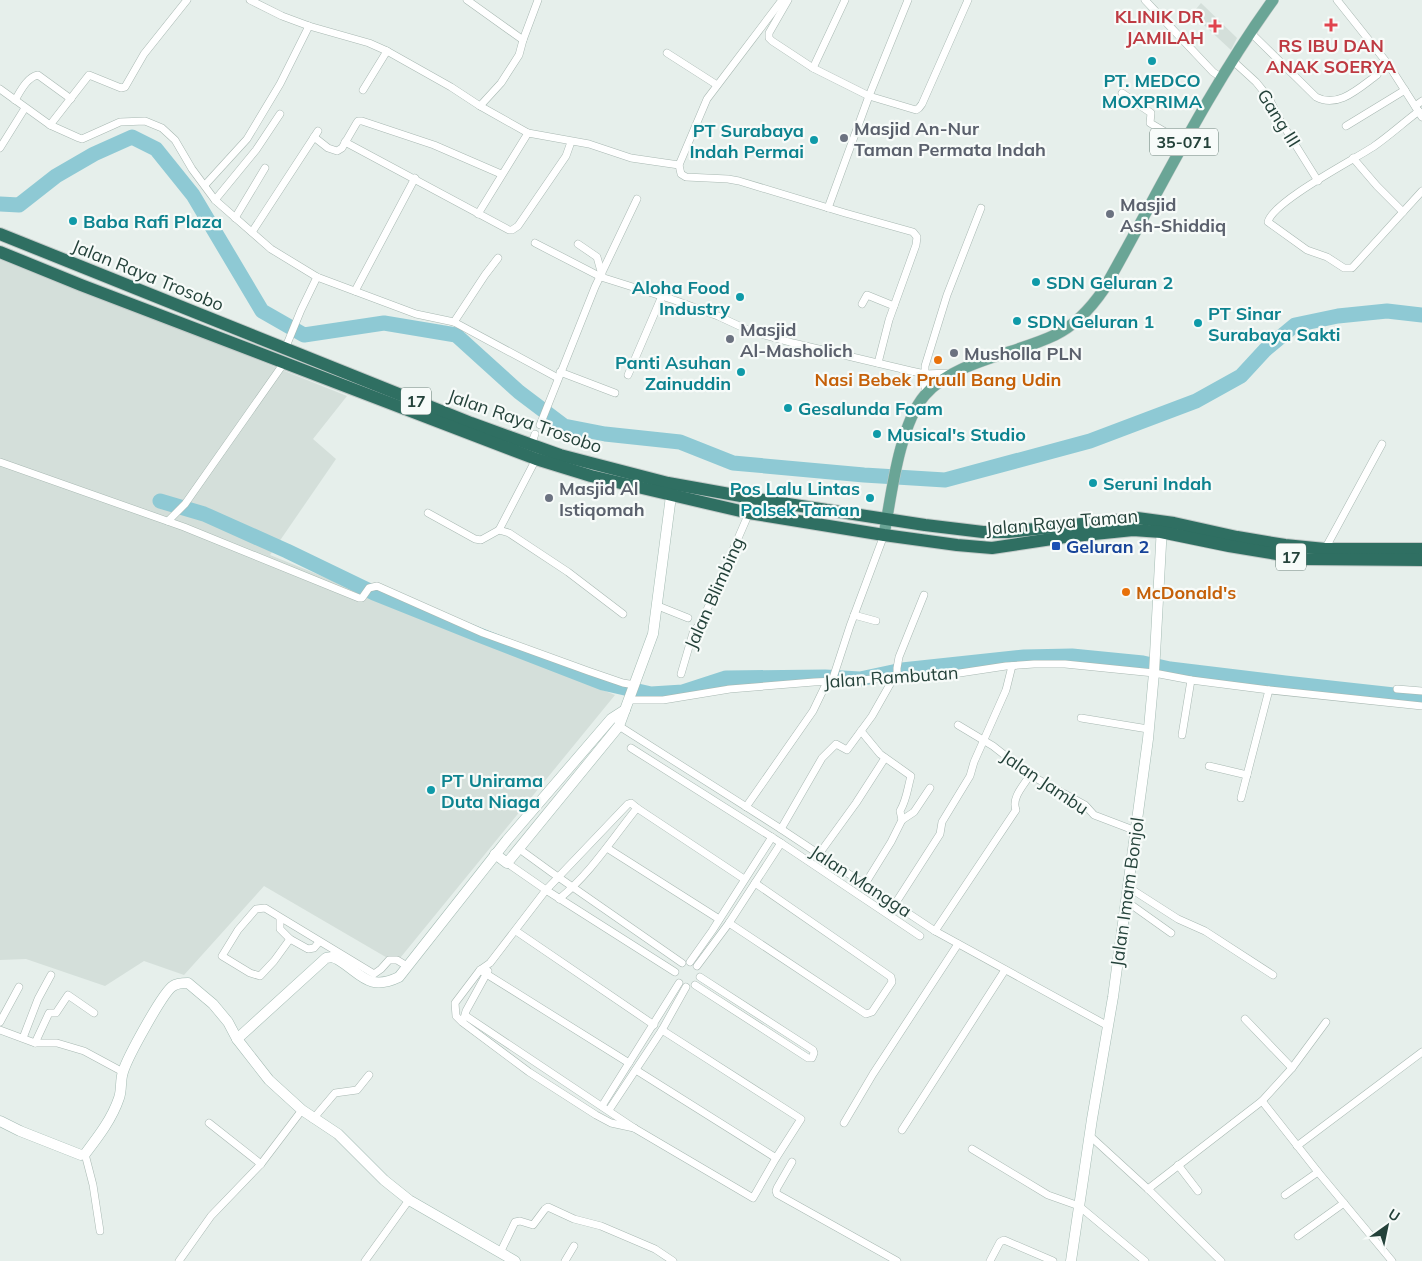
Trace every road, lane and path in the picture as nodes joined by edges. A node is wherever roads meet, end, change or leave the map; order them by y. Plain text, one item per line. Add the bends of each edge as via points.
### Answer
1 (186, 0) edge
2 (250, 0) edge
3 (467, 0) edge
4 (538, 0) edge
5 (782, 0) edge
6 (788, 0) edge
7 (845, 0) edge
8 (908, 0) edge
9 (968, 0) edge
10 (1145, 0) edge
11 (1273, 0) edge
12 (1338, 0) edge
13 (309, 26) junction
14 (1251, 33) junction
15 (523, 40) junction
16 (387, 51) junction
17 (667, 54) dead end
18 (1233, 61) junction
19 (813, 68) junction
20 (1377, 75) dead end
21 (1222, 78) junction
22 (717, 85) junction
23 (0, 89) edge
24 (363, 90) dead end
25 (1405, 90) junction
26 (1122, 93) dead end
27 (870, 96) junction
28 (71, 99) junction
29 (15, 100) junction
30 (1422, 101) edge
31 (480, 106) junction
32 (25, 108) junction
33 (1419, 111) edge
34 (280, 114) dead end
35 (50, 125) junction
36 (1346, 126) dead end
37 (528, 133) junction
38 (345, 142) junction
39 (574, 142) junction
40 (1184, 143) junction
41 (0, 148) edge
42 (1353, 158) junction
43 (679, 165) junction
44 (265, 168) dead end
45 (502, 174) junction
46 (415, 178) junction
47 (1318, 181) junction
48 (205, 185) junction
49 (1422, 191) edge
50 (637, 199) dead end
51 (215, 200) junction
52 (828, 208) junction
53 (981, 208) dead end
54 (1403, 212) junction
55 (478, 214) junction
56 (235, 218) junction
57 (252, 232) junction
58 (0, 234) edge
59 (535, 243) dead end
60 (578, 244) dead end
61 (0, 252) edge
62 (498, 258) dead end
63 (73, 263) junction
64 (87, 269) junction
65 (602, 276) junction
66 (317, 277) junction
67 (68, 280) junction
68 (81, 285) junction
69 (355, 291) junction
70 (662, 296) junction
71 (862, 304) dead end
72 (894, 306) junction
73 (458, 324) junction
74 (287, 344) junction
75 (284, 363) junction
76 (878, 363) junction
77 (953, 373) junction
78 (925, 374) junction
79 (559, 375) junction
80 (628, 375) dead end
81 (615, 392) dead end
82 (925, 394) junction
83 (540, 423) dead end
84 (1382, 444) dead end
85 (536, 460) junction
86 (0, 462) edge
87 (671, 496) junction
88 (428, 513) dead end
89 (749, 513) junction
90 (887, 519) junction
91 (168, 521) junction
92 (1162, 527) junction
93 (499, 530) junction
94 (884, 535) junction
95 (1325, 549) junction
96 (1422, 550) edge
97 (1422, 560) edge
98 (924, 595) dead end
99 (658, 606) junction
100 (623, 614) dead end
101 (854, 614) junction
102 (688, 618) dead end
103 (876, 621) dead end
104 (1012, 666) junction
105 (1154, 667) junction
106 (680, 674) dead end
107 (896, 675) junction
108 (831, 679) junction
109 (1192, 680) junction
110 (1397, 688) dead end
111 (1269, 690) junction
112 (1422, 690) edge
113 (632, 691) junction
114 (1422, 706) edge
115 (625, 710) junction
116 (1081, 718) dead end
117 (958, 725) dead end
118 (619, 726) junction
119 (1148, 729) junction
120 (861, 731) junction
121 (1182, 735) dead end
122 (985, 741) junction
123 (630, 748) dead end
124 (885, 758) junction
125 (1209, 766) dead end
126 (1030, 775) junction
127 (1247, 775) junction
128 (930, 788) dead end
129 (1241, 798) dead end
130 (746, 806) junction
131 (637, 808) junction
132 (902, 820) junction
133 (781, 829) junction
134 (1136, 831) junction
135 (772, 838) junction
136 (507, 840) junction
137 (781, 843) junction
138 (518, 848) junction
139 (608, 848) junction
140 (496, 854) junction
141 (819, 854) junction
142 (507, 863) junction
143 (559, 878) junction
144 (744, 879) junction
145 (755, 883) junction
146 (865, 884) junction
147 (1128, 887) junction
148 (573, 888) junction
149 (546, 890) junction
150 (559, 899) junction
151 (1126, 901) junction
152 (895, 904) junction
153 (280, 918) junction
154 (719, 919) junction
155 (729, 923) junction
156 (516, 931) junction
157 (935, 931) junction
158 (1171, 933) dead end
159 (920, 936) dead end
160 (290, 939) junction
161 (319, 942) junction
162 (958, 944) junction
163 (490, 963) junction
164 (690, 964) junction
165 (407, 966) junction
166 (480, 970) junction
167 (1005, 970) junction
168 (675, 972) junction
169 (488, 974) junction
170 (51, 975) dead end
171 (1273, 975) dead end
172 (700, 977) junction
173 (682, 985) junction
174 (695, 985) junction
175 (19, 987) dead end
176 (94, 1013) dead end
177 (464, 1019) junction
178 (1244, 1019) dead end
179 (0, 1022) edge
180 (1326, 1022) dead end
181 (654, 1025) junction
182 (1108, 1026) junction
183 (0, 1030) edge
184 (662, 1030) junction
185 (23, 1038) junction
186 (237, 1039) junction
187 (36, 1043) junction
188 (1422, 1052) edge
189 (630, 1063) junction
190 (1292, 1068) junction
191 (636, 1070) junction
192 (122, 1072) junction
193 (369, 1074) dead end
194 (1262, 1101) junction
195 (602, 1106) junction
196 (302, 1110) junction
197 (609, 1110) junction
198 (616, 1115) junction
199 (313, 1118) junction
200 (0, 1121) edge
201 (210, 1123) dead end
202 (611, 1123) junction
203 (844, 1123) dead end
204 (634, 1128) junction
205 (902, 1130) dead end
206 (1089, 1135) junction
207 (1298, 1146) junction
208 (972, 1149) dead end
209 (85, 1154) junction
210 (776, 1158) junction
211 (792, 1162) dead end
212 (260, 1164) junction
213 (1178, 1164) junction
214 (1318, 1172) junction
215 (1148, 1188) junction
216 (1198, 1191) dead end
217 (1285, 1195) dead end
218 (409, 1200) junction
219 (1344, 1203) junction
220 (1079, 1206) junction
221 (100, 1232) dead end
222 (1298, 1236) dead end
223 (574, 1246) dead end
224 (500, 1253) junction
225 (179, 1261) edge
226 (366, 1261) edge
227 (515, 1261) edge
228 (565, 1261) edge
229 (673, 1261) edge
230 (897, 1261) edge
231 (990, 1261) edge
232 (1053, 1261) edge
233 (1071, 1261) edge
234 (1145, 1261) edge
235 (1220, 1261) edge
236 (1392, 1261) edge

1 - 28 street via 144,54 125,87 90,76
2 - 13 street
3 - 15 street
4 - 15 street
5 - 22 street
6 - 19 street via 769,38
7 - 19 street
8 - 27 street
9 - 27 street via 919,108 911,110
10 - 21 street
11 - 14 main road, 35-071
12 - 25 street
13 - 16 street
13 - 48 street via 247,139
14 - 18 main road, 35-071
14 - 20 street via 1322,100 1342,99
15 - 31 street via 501,83
16 - 24 street
16 - 31 street
17 - 22 street
18 - 21 main road, 35-071
18 - 47 street, Gang III via 1269,98
19 - 27 street
21 - 40 main road, 35-071
22 - 43 street via 704,104
23 - 29 street
25 - 33 street
25 - 36 street
26 - 40 street via 1151,113 1150,122
27 - 52 street
28 - 29 street via 38,75 25,85
28 - 35 street
29 - 32 street
30 - 33 street
31 - 37 street
32 - 35 street
32 - 41 street
33 - 42 street
34 - 51 street via 256,150
35 - 48 street via 82,139 120,122 145,121 162,128 175,140
37 - 39 street
37 - 45 street
38 - 45 street via 356,124 362,121 434,145
38 - 46 street
38 - 57 street via 340,150 334,150 316,134
39 - 43 street via 631,158
39 - 55 street via 516,228 509,230
40 - 77 main road, 35-071 via 1104,290 1080,318 1055,335
42 - 47 street
42 - 54 street
43 - 52 street via 680,172 686,177 739,181
44 - 56 street
45 - 55 street
46 - 55 street
46 - 69 street
47 - 54 street via 1280,206 1268,222 1307,250 1344,268 1354,267
48 - 51 street
49 - 54 street
50 - 65 street
51 - 56 street
52 - 72 street via 908,229 915,234 916,245
53 - 78 street via 947,295
56 - 57 street
57 - 66 street via 271,249
58 - 63 highway, Jalan Raya Trosobo / 17
59 - 65 street
60 - 65 street via 597,257
61 - 67 highway, Jalan Raya Trosobo / 17
62 - 73 street
63 - 64 highway, Jalan Raya Trosobo / 17
63 - 67 highway via 74,270
64 - 68 highway via 82,272
64 - 74 highway, Jalan Raya Trosobo / 17
65 - 70 street
65 - 79 street
66 - 69 street
66 - 74 street
67 - 68 highway, Jalan Raya Trosobo / 17
68 - 75 highway, Jalan Raya Trosobo / 17
69 - 73 street via 416,314
70 - 76 street via 750,331
70 - 80 street
71 - 72 street via 867,294
72 - 76 street
73 - 79 street
74 - 90 highway, Jalan Raya Trosobo / 17 via 580,461 668,483
75 - 85 highway, Jalan Raya Trosobo / 17
75 - 91 street via 185,504
76 - 78 street
77 - 78 street
77 - 82 main road, 35-071
78 - 82 street
79 - 81 street
79 - 83 street
82 - 90 main road, 35-071 via 912,418 897,465
84 - 95 street
85 - 87 highway, Jalan Raya Trosobo / 17
85 - 93 street
86 - 91 street
87 - 89 highway, Jalan Raya Trosobo / 17
87 - 99 street
88 - 93 street via 475,539 481,540
89 - 94 highway, Jalan Raya Trosobo / 17
89 - 106 street, Jalan Blimbing via 703,619 693,633
90 - 92 highway, Jalan Raya Taman / 17 via 992,532 1136,518
90 - 94 main road, 35-071
91 - 113 street, Jalan Rambutan via 359,598 376,586 484,633 623,683
92 - 94 highway, Jalan Raya Taman / 17 via 992,548
92 - 95 highway, Jalan Raya Taman / 17
92 - 97 highway, Jalan Raya Taman / 17 via 1238,548 1306,559
92 - 105 street, Jalan Imam Bonjol
93 - 100 street via 509,533 568,572
94 - 101 street
95 - 96 highway, Jalan Raya Taman / 17
98 - 107 street via 899,657
99 - 102 street
99 - 113 street via 653,634
101 - 103 street
101 - 108 street
104 - 105 street, Jalan Rambutan
104 - 107 street, Jalan Rambutan via 940,676
104 - 122 street
105 - 109 street, Jalan Rambutan
105 - 119 street, Jalan Imam Bonjol
107 - 108 street, Jalan Rambutan
107 - 120 street
108 - 113 street, Jalan Rambutan via 730,689 663,700
108 - 130 street via 813,711
109 - 111 street, Jalan Rambutan
109 - 121 street
110 - 112 street
111 - 114 street, Jalan Rambutan
111 - 127 street
113 - 115 street
115 - 118 street
115 - 136 street via 590,737
116 - 119 street
117 - 122 street, Jalan Jambu
118 - 130 street, Jalan Mangga
118 - 138 street
119 - 134 street, Jalan Imam Bonjol
120 - 124 street
120 - 133 street via 847,750 836,744 822,758
122 - 126 street, Jalan Jambu
122 - 152 street via 970,776 942,822 940,834
123 - 135 street
124 - 132 street via 911,776 900,811
124 - 141 street
125 - 127 street
126 - 134 street, Jalan Jambu via 1085,805 1094,815
126 - 157 street via 1015,798 1016,810
127 - 129 street
128 - 132 street via 914,812
130 - 133 street, Jalan Mangga
131 - 139 street
131 - 143 street via 628,804
131 - 144 street
132 - 146 street
133 - 141 street, Jalan Mangga
134 - 147 street, Jalan Imam Bonjol
135 - 137 street
135 - 144 street
136 - 138 street
136 - 140 street
137 - 145 street
137 - 159 street
138 - 142 street
138 - 143 street
139 - 148 street
139 - 154 street
140 - 142 street
140 - 165 street
141 - 146 street, Jalan Mangga
142 - 149 street
143 - 148 street
143 - 149 street
144 - 154 street
145 - 155 street
145 - 155 street via 891,977 892,982 872,1012 866,1014
146 - 152 street, Jalan Mangga
147 - 151 street, Jalan Imam Bonjol
147 - 171 street
148 - 150 street
148 - 164 street
149 - 150 street
149 - 156 street
150 - 168 street
151 - 158 street
151 - 182 street, Jalan Imam Bonjol
152 - 157 street, Jalan Mangga
153 - 160 street via 280,929
153 - 160 street via 265,908 256,909 222,956 260,976
153 - 161 street
154 - 164 street
155 - 164 street
156 - 163 street
156 - 181 street
157 - 162 street, Jalan Mangga
160 - 161 street via 308,949
161 - 165 street via 374,974 389,960 397,960
162 - 167 street, Jalan Mangga
162 - 203 street
163 - 166 street
163 - 169 street
164 - 168 street via 679,965
164 - 172 street via 699,969
165 - 186 street via 399,977 374,983 337,959 326,958
166 - 169 street
166 - 177 street via 455,1003 456,1016
167 - 182 street, Jalan Mangga
167 - 205 street
168 - 173 street via 676,980
169 - 177 street
169 - 189 street
170 - 185 street
172 - 174 street
172 - 174 street via 813,1050 812,1058
173 - 174 street
173 - 181 street
173 - 184 street
175 - 179 street
176 - 187 street via 68,996 57,1012 48,1014
177 - 195 street
177 - 202 street via 529,1072
178 - 190 street
180 - 190 street
181 - 189 street
182 - 206 street, Jalan Imam Bonjol
183 - 185 street
184 - 191 street
184 - 210 street via 800,1118
185 - 187 street
186 - 192 street via 213,1004 188,983 176,984 167,992
186 - 196 street via 269,1080
187 - 192 street via 58,1043 84,1051
188 - 207 street
189 - 195 street
190 - 194 street
191 - 197 street
191 - 210 street
192 - 209 street via 120,1097
193 - 199 street via 357,1090 334,1093
194 - 207 street
194 - 213 street
195 - 197 street
196 - 199 street
196 - 212 street
197 - 198 street
198 - 202 street
198 - 204 street
199 - 218 street via 338,1134
200 - 209 street
201 - 212 street
202 - 204 street
204 - 210 street via 752,1198
206 - 215 street
206 - 220 street, Jalan Imam Bonjol
207 - 214 street
208 - 220 street via 1048,1195
209 - 221 street
211 - 230 street via 777,1188 777,1194
212 - 225 street via 211,1216
213 - 215 street
213 - 216 street
214 - 217 street
214 - 219 street
215 - 235 street
218 - 224 street
218 - 226 street
219 - 222 street
219 - 236 street
220 - 233 street, Jalan Imam Bonjol
220 - 234 street
223 - 228 street
224 - 227 street
224 - 229 street via 515,1222 533,1225 548,1207 574,1219 602,1226 655,1249
231 - 232 street via 1004,1240

